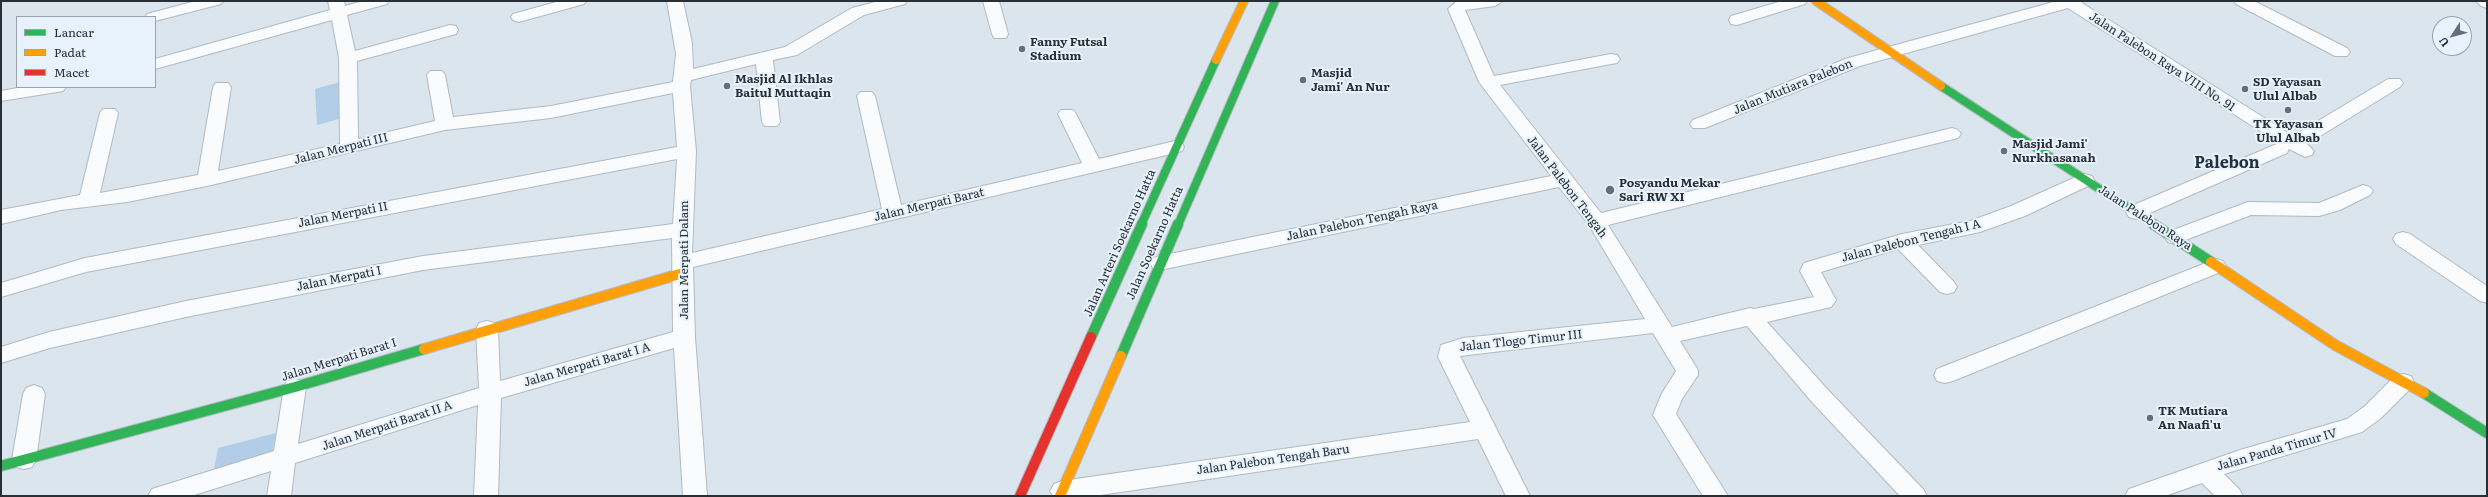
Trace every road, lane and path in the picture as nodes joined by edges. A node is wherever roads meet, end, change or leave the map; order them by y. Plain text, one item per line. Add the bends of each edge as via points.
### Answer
1 (215, 1) edge
2 (382, 1) edge
3 (578, 1) edge
4 (674, 1) edge
5 (899, 1) edge
6 (991, 1) edge
7 (1244, 1) edge
8 (1275, 1) edge
9 (1495, 1) edge
10 (1799, 1) edge
11 (1816, 1) edge
12 (2242, 1) edge
13 (2072, 2) edge
14 (857, 6) edge
15 (337, 7) edge
16 (156, 16) edge
17 (519, 17) dead end
18 (1737, 20) dead end
19 (450, 30) dead end
20 (1000, 34) dead end
21 (1888, 52) junction
22 (2341, 52) dead end
23 (348, 58) junction
24 (764, 58) junction
25 (1612, 59) dead end
26 (156, 64) edge
27 (436, 75) dead end
28 (682, 81) junction
29 (1488, 82) junction
30 (2394, 83) dead end
31 (222, 87) dead end
32 (51, 88) edge
33 (1, 96) edge
34 (866, 96) dead end
35 (109, 114) dead end
36 (1067, 114) dead end
37 (771, 122) dead end
38 (445, 124) junction
39 (1699, 124) dead end
40 (1952, 134) dead end
41 (349, 147) junction
42 (1175, 147) junction
43 (2293, 148) junction
44 (687, 151) junction
45 (1093, 166) junction
46 (207, 180) junction
47 (1564, 180) junction
48 (2085, 180) junction
49 (2363, 191) dead end
50 (88, 201) junction
51 (2136, 212) junction
52 (893, 213) junction
53 (1, 217) edge
54 (1596, 221) junction
55 (682, 230) junction
56 (2175, 237) junction
57 (2403, 239) dead end
58 (1902, 241) junction
59 (1160, 262) junction
60 (2216, 266) junction
61 (684, 267) junction
62 (1947, 287) dead end
63 (1, 290) edge
64 (2487, 296) edge
65 (1750, 316) junction
66 (487, 330) junction
67 (1662, 330) junction
68 (684, 337) junction
69 (1, 355) edge
70 (1945, 375) dead end
71 (2403, 382) junction
72 (295, 386) junction
73 (490, 393) junction
74 (34, 394) dead end
75 (1485, 429) junction
76 (2487, 433) edge
77 (285, 458) junction
78 (24, 460) junction
79 (1, 466) edge
80 (2205, 471) junction
81 (1060, 494) edge
82 (160, 496) edge
83 (279, 496) edge
84 (486, 496) edge
85 (695, 496) edge
86 (1020, 496) edge
87 (1518, 496) edge
88 (1716, 496) edge
89 (1916, 496) edge
90 (2137, 496) edge
91 (2230, 496) edge

1 - 16 street
2 - 15 street
3 - 17 street
4 - 28 street, Jalan Merpati Dalam via 681,28
5 - 14 street, Jalan Merpati III
6 - 20 street
7 - 42 main road, Jalan Arteri Soekarno Hatta via 1231,37
8 - 59 main road, Jalan Soekarno Hatta via 1254,40
9 - 29 street, Jalan Palebon Tengah via 1463,4 1456,9
10 - 18 street
11 - 21 main road, Jalan Palebon Raya
12 - 22 street
13 - 21 street
13 - 43 street, Jalan Palebon Raya VIII No. 91
14 - 24 street, Jalan Merpati III via 798,48
15 - 23 street
15 - 26 street
19 - 23 street
21 - 39 street, Jalan Mutiara Palebon via 1854,62
21 - 48 main road, Jalan Palebon Raya
23 - 41 street
24 - 28 street, Jalan Merpati III
24 - 37 street
25 - 29 street
27 - 38 street
28 - 38 street, Jalan Merpati III via 551,112
28 - 44 street, Jalan Merpati Dalam
29 - 47 street, Jalan Palebon Tengah
30 - 43 street
31 - 46 street
32 - 33 street
34 - 52 street
35 - 50 street
36 - 45 street
38 - 41 street, Jalan Merpati III
40 - 54 street
41 - 46 street, Jalan Merpati III
42 - 45 street, Jalan Merpati Barat
42 - 86 main road, Jalan Arteri Soekarno Hatta
43 - 51 street
44 - 55 street, Jalan Merpati Dalam
44 - 63 street, Jalan Merpati II via 85,265
45 - 52 street, Jalan Merpati Barat
46 - 50 street, Jalan Merpati III via 128,196
47 - 54 street, Jalan Palebon Tengah
47 - 59 street, Jalan Palebon Tengah Raya
48 - 51 main road, Jalan Palebon Raya
48 - 58 street, Jalan Palebon Tengah I A via 2018,211 1973,227
49 - 56 street via 2329,207 2311,210 2259,207 2248,209
50 - 53 street, Jalan Merpati III via 60,204
51 - 56 main road, Jalan Palebon Raya
52 - 61 street, Jalan Merpati Barat
54 - 67 street, Jalan Palebon Tengah
55 - 61 street, Jalan Merpati Dalam
55 - 69 street, Jalan Merpati I via 423,263 186,310 49,340
56 - 60 main road, Jalan Palebon Raya
57 - 64 street
58 - 62 street
58 - 65 street, Jalan Palebon Tengah I A via 1811,268 1810,271 1826,300 1824,302
59 - 81 main road, Jalan Soekarno Hatta
60 - 70 street
60 - 71 main road, Jalan Palebon Raya via 2335,345
61 - 66 main road, Jalan Merpati Barat I
61 - 68 street, Jalan Merpati Dalam
65 - 67 street, Jalan Palebon Tengah I A
65 - 89 street via 1820,396
66 - 72 main road, Jalan Merpati Barat I
66 - 73 street
67 - 75 street, Jalan Tlogo Timur III via 1623,330 1463,346 1449,351 1449,357
67 - 88 street, Jalan Palebon Tengah via 1687,372 1672,395 1664,415
68 - 73 street, Jalan Merpati Barat I A
68 - 85 street, Jalan Merpati Dalam
71 - 76 main road, Jalan Palebon Raya
71 - 80 street, Jalan Panda Timur IV via 2373,412 2354,426
72 - 77 street
72 - 78 main road, Jalan Merpati Barat I
73 - 77 street, Jalan Merpati Barat II A
73 - 84 street
74 - 78 street
75 - 81 street, Jalan Palebon Tengah Baru
75 - 87 street, Jalan Tlogo Timur III
77 - 82 street, Jalan Merpati Barat II A
77 - 83 street
78 - 79 main road, Jalan Merpati Barat I
80 - 90 street, Jalan Panda Timur IV
80 - 91 street

